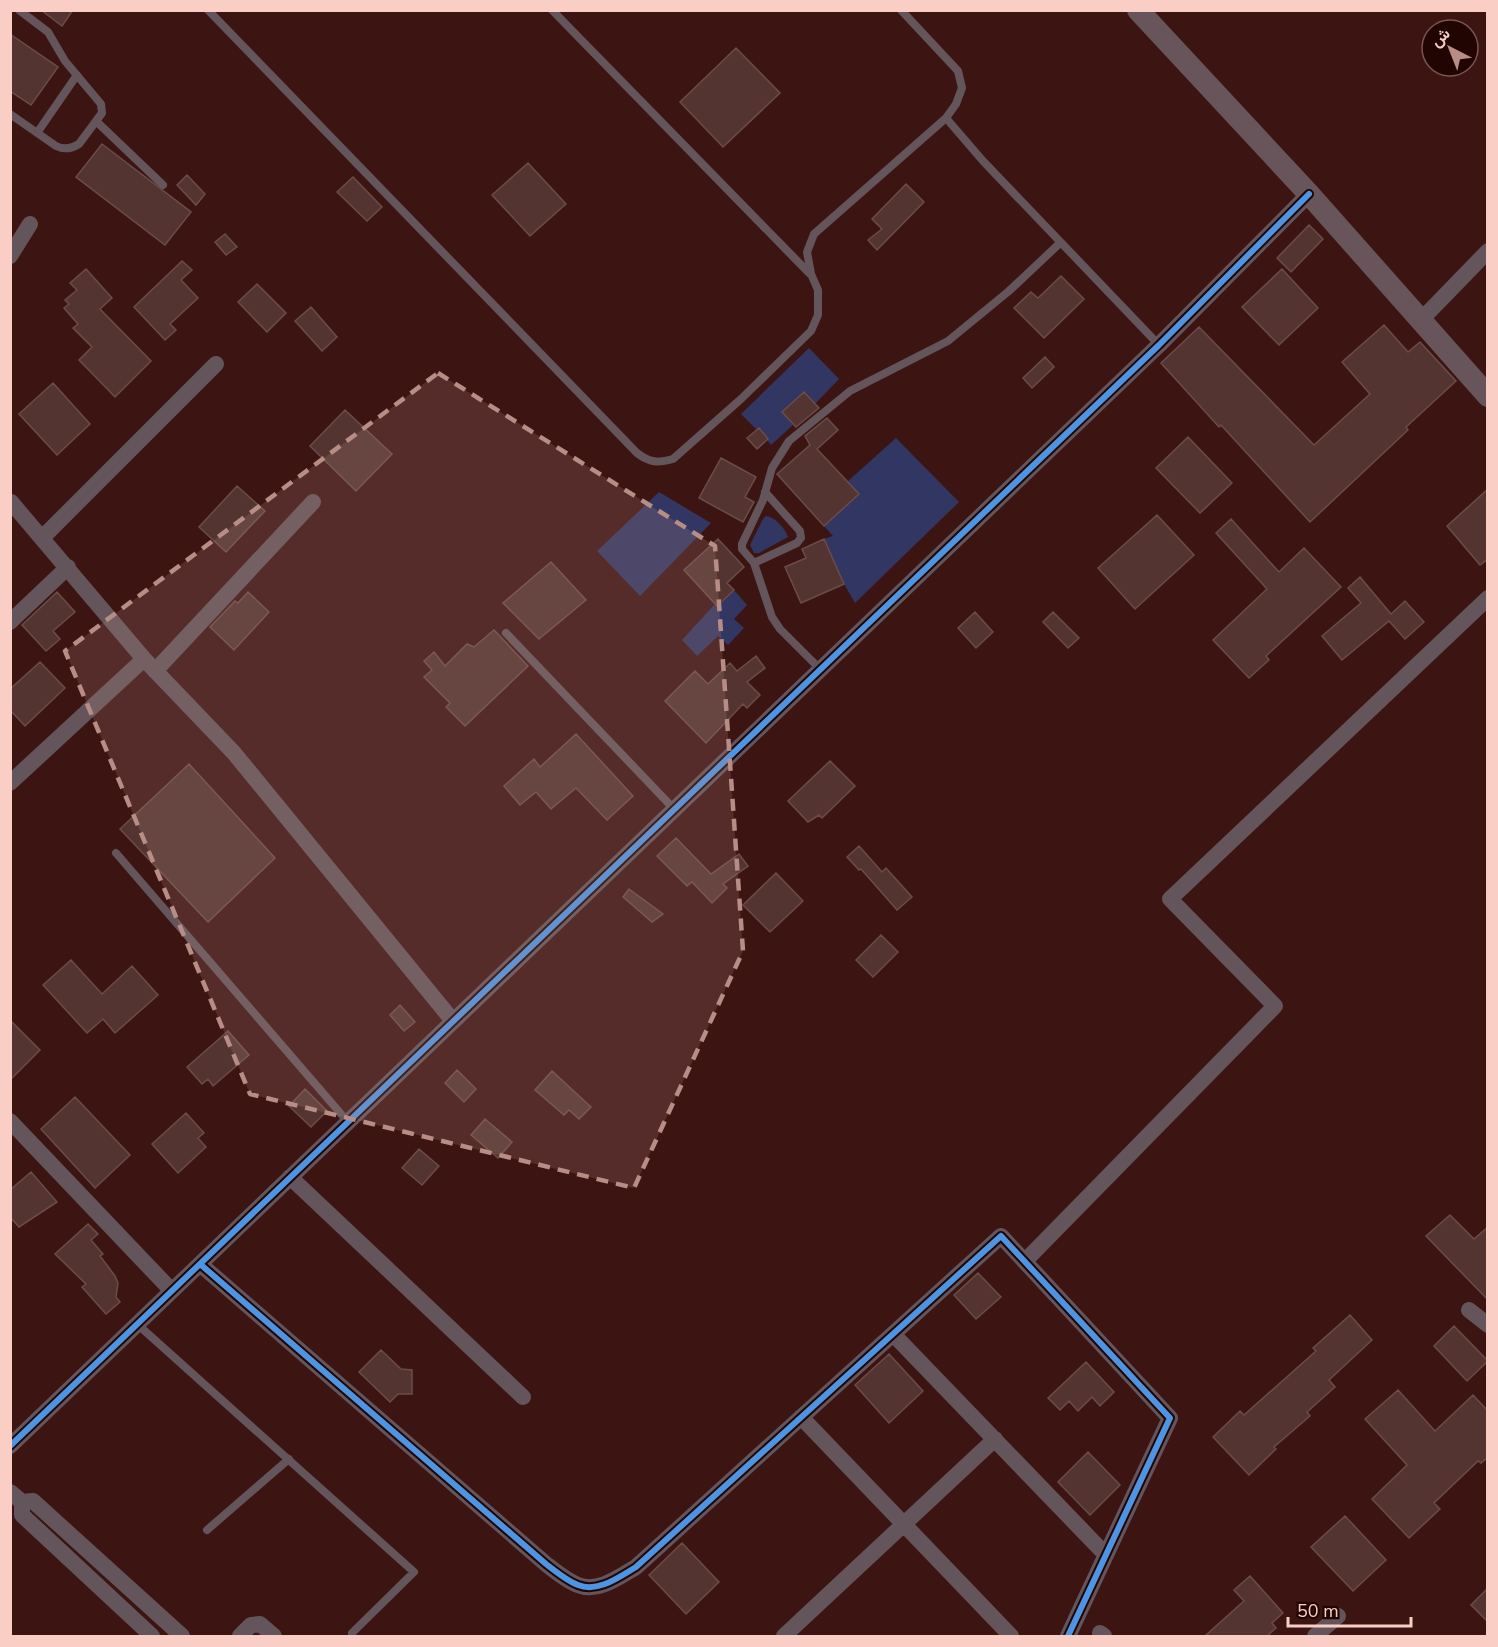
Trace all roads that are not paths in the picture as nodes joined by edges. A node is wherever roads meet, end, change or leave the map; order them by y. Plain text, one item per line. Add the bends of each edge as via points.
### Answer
1 (19, 10) edge
2 (208, 10) edge
3 (552, 10) edge
4 (901, 10) edge
5 (1138, 10) edge
6 (77, 75) junction
7 (10, 114) edge
8 (946, 118) junction
9 (97, 122) junction
10 (37, 132) junction
11 (163, 185) dead end
12 (1309, 194) junction
13 (30, 224) dead end
14 (1060, 243) junction
15 (1488, 251) edge
16 (10, 256) edge
17 (811, 274) junction
18 (1420, 321) junction
19 (1159, 345) junction
20 (216, 364) dead end
21 (1488, 396) edge
22 (765, 492) junction
23 (11, 502) edge
24 (313, 502) dead end
25 (42, 538) junction
26 (754, 563) junction
27 (68, 567) junction
28 (1488, 598) edge
29 (10, 622) edge
30 (506, 633) dead end
31 (149, 665) junction
32 (820, 669) junction
33 (10, 783) edge
34 (674, 809) junction
35 (116, 853) dead end
36 (453, 1021) junction
37 (10, 1120) edge
38 (348, 1122) junction
39 (290, 1177) junction
40 (1025, 1261) junction
41 (200, 1264) junction
42 (171, 1290) junction
43 (1469, 1310) dead end
44 (137, 1324) junction
45 (1488, 1325) edge
46 (893, 1334) junction
47 (523, 1397) dead end
48 (801, 1417) junction
49 (995, 1439) junction
50 (10, 1446) edge
51 (289, 1459) junction
52 (16, 1497) edge
53 (904, 1524) junction
54 (207, 1530) dead end
55 (84, 1547) junction
56 (1106, 1555) junction
57 (71, 1561) junction
58 (1338, 1616) dead end
59 (352, 1633) dead end
60 (1005, 1634) edge
61 (152, 1636) edge
62 (182, 1636) edge
63 (240, 1636) edge
64 (274, 1636) edge
65 (784, 1636) edge
66 (1068, 1636) edge
67 (1316, 1636) edge

1 - 6 lane via 48,32
2 - 17 lane via 648,461 673,459 811,331 818,315 818,290
3 - 17 lane
4 - 8 lane via 958,70 962,88
5 - 12 street
6 - 9 lane via 101,104
6 - 10 lane
7 - 10 lane
8 - 14 lane
8 - 17 lane via 814,234 807,252
9 - 10 lane via 79,144 69,149 56,146
9 - 11 lane
12 - 18 street
12 - 19 street
13 - 16 street
14 - 19 lane
14 - 22 lane via 948,341 850,391 789,441 772,468
15 - 18 street
18 - 21 street
19 - 32 street
20 - 25 street
22 - 26 lane via 741,549
22 - 26 lane via 800,531 801,538
23 - 25 street
24 - 31 street
25 - 27 street
26 - 32 lane via 772,617
27 - 29 street
27 - 31 street
28 - 40 street via 1170,899 1275,1006
30 - 34 lane
31 - 33 street
31 - 36 street via 234,753
32 - 34 street
34 - 36 street
35 - 38 lane
36 - 38 street
37 - 42 street
38 - 39 street
39 - 41 street
39 - 47 street
40 - 46 street via 1001,1236
40 - 56 street via 1170,1418
41 - 42 street
41 - 48 street via 546,1564 578,1585 593,1587 610,1582 636,1567
42 - 44 street
43 - 45 street
44 - 50 street
44 - 51 lane
46 - 48 street
46 - 49 street
48 - 53 street
49 - 53 street
49 - 56 street
51 - 54 lane
51 - 59 lane via 414,1572
52 - 55 street via 33,1502
52 - 57 street via 22,1515
53 - 60 street
53 - 65 street
55 - 57 street
55 - 62 street
56 - 66 street
57 - 61 street
58 - 67 street
63 - 64 street via 251,1625 260,1624

